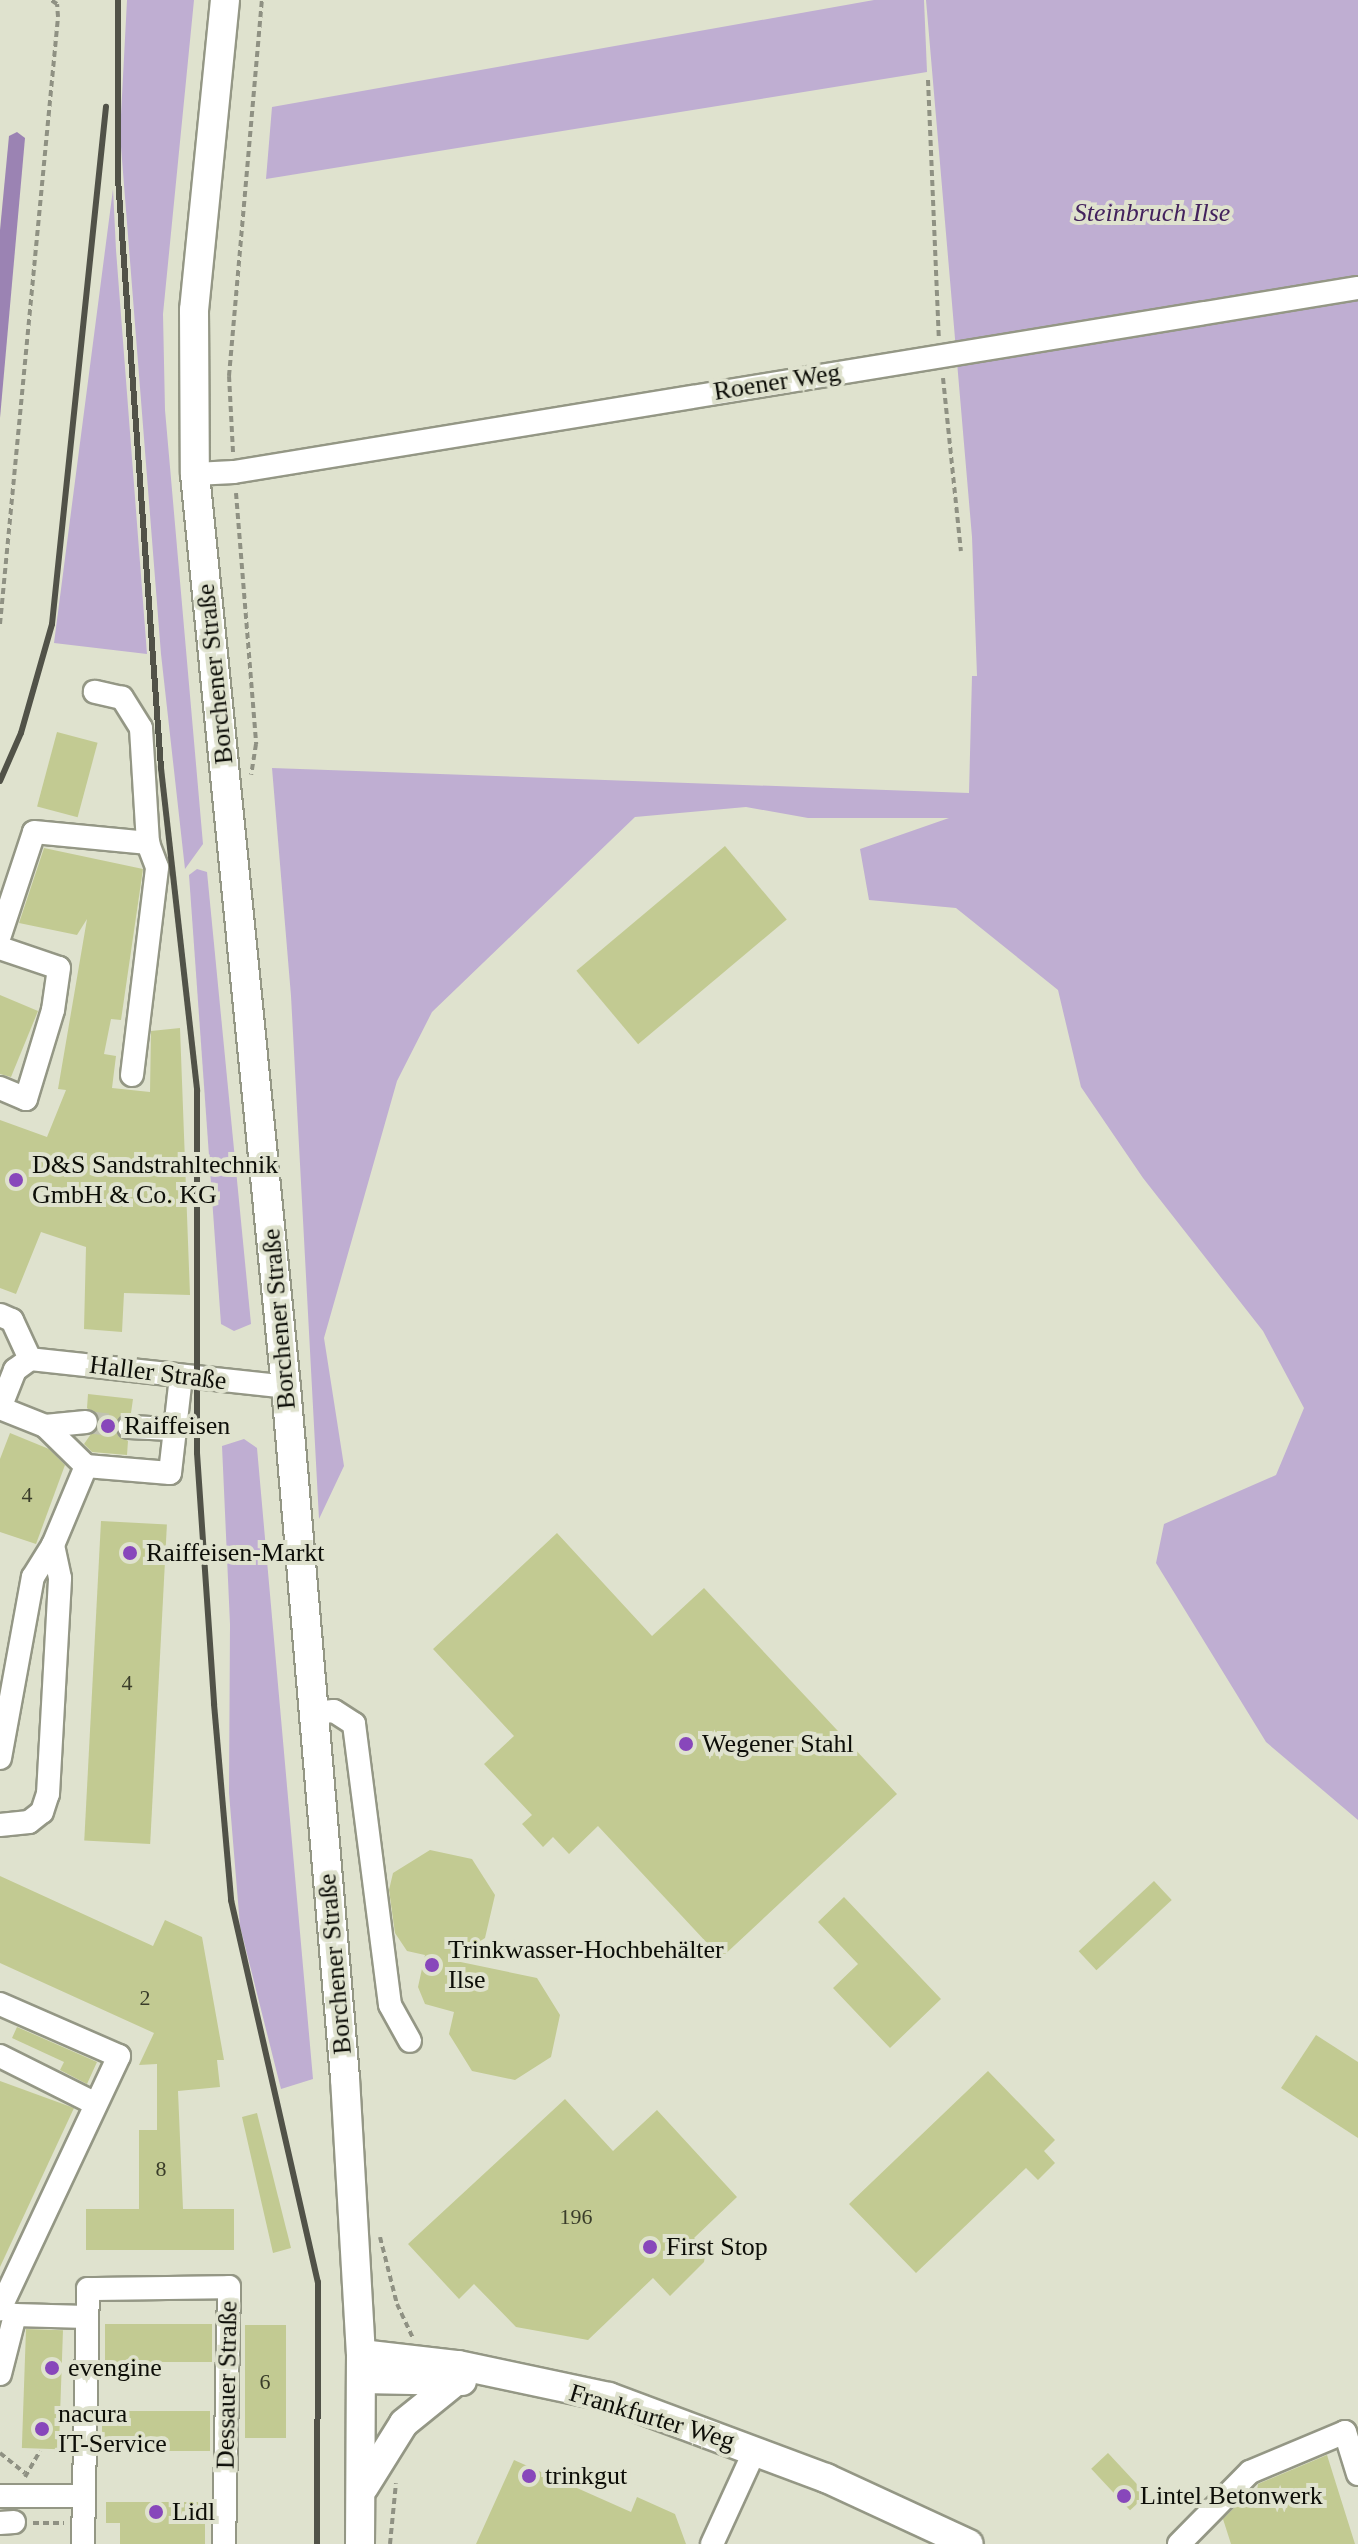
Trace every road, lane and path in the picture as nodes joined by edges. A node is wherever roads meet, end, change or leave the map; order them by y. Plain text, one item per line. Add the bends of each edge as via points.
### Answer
1 (51, 0) edge
2 (225, 0) edge
3 (262, 0) edge
4 (928, 80) dead end
5 (1358, 288) edge
6 (940, 355) junction
7 (945, 396) dead end
8 (234, 472) junction
9 (195, 474) junction
10 (961, 551) dead end
11 (0, 624) edge
12 (95, 692) dead end
13 (148, 843) junction
14 (0, 935) edge
15 (0, 948) edge
16 (132, 1075) dead end
17 (0, 1088) edge
18 (0, 1315) edge
19 (30, 1359) junction
20 (181, 1377) junction
21 (286, 1387) junction
22 (0, 1408) edge
23 (86, 1422) tunnel mouth
24 (45, 1426) junction
25 (129, 1427) tunnel mouth
26 (172, 1429) junction
27 (86, 1466) junction
28 (53, 1545) junction
29 (312, 1713) junction
30 (0, 1758) edge
31 (0, 1825) edge
32 (0, 2004) edge
33 (410, 2041) dead end
34 (0, 2056) edge
35 (96, 2104) junction
36 (0, 2309) edge
37 (87, 2317) junction
38 (361, 2366) junction
39 (0, 2374) edge
40 (502, 2376) junction
41 (456, 2381) junction
42 (755, 2450) junction
43 (0, 2453) edge
44 (25, 2473) dead end
45 (1358, 2474) edge
46 (362, 2491) junction
47 (0, 2496) edge
48 (83, 2496) junction
49 (7, 2523) edge
50 (83, 2534) edge
51 (224, 2544) edge
52 (360, 2544) edge
53 (712, 2544) edge
54 (969, 2544) edge
55 (1179, 2544) edge

1 - 11 path via 57,4 58,17
2 - 9 main road, Borchener Straße via 194,310
3 - 8 path via 229,376
4 - 6 path
5 - 6 street, Roener Weg
6 - 8 street, Roener Weg
7 - 10 path
8 - 9 street, Roener Weg
9 - 21 main road, Borchener Straße
12 - 13 street via 122,698 141,728
13 - 14 street via 34,832
13 - 16 street via 157,867
15 - 17 street via 59,968 53,1010 26,1099
18 - 19 street via 12,1320
19 - 20 street, Haller Straße
19 - 22 street via 15,1370
20 - 21 street, Haller Straße
20 - 26 street
21 - 29 main road, Borchener Straße
22 - 24 street
23 - 24 street
24 - 27 street
25 - 26 street
26 - 27 street via 170,1473
27 - 28 street
28 - 30 street via 33,1577
28 - 31 street via 60,1578 48,1794 42,1812 29,1822
29 - 33 street via 334,1711 354,1724 390,2005
29 - 38 main road, Borchener Straße via 345,2078
32 - 35 street via 119,2056
34 - 35 street
35 - 36 street
37 - 39 street via 15,2315
37 - 48 street, Dessauer Straße
37 - 51 street, Dessauer Straße via 88,2289 229,2287
38 - 40 main road, Frankfurter Weg via 458,2365
38 - 41 main road, Frankfurter Weg
38 - 46 main road, Borchener Straße
40 - 41 main road, Frankfurter Weg
40 - 42 main road, Frankfurter Weg via 609,2397
41 - 46 main road via 404,2423
42 - 53 street, Frankfurter Weg
42 - 54 main road, Frankfurter Weg
43 - 44 path
45 - 55 street via 1345,2432 1250,2472
46 - 52 main road, Borchener Straße
47 - 48 street
48 - 50 street, Dessauer Straße
49 - 50 path

